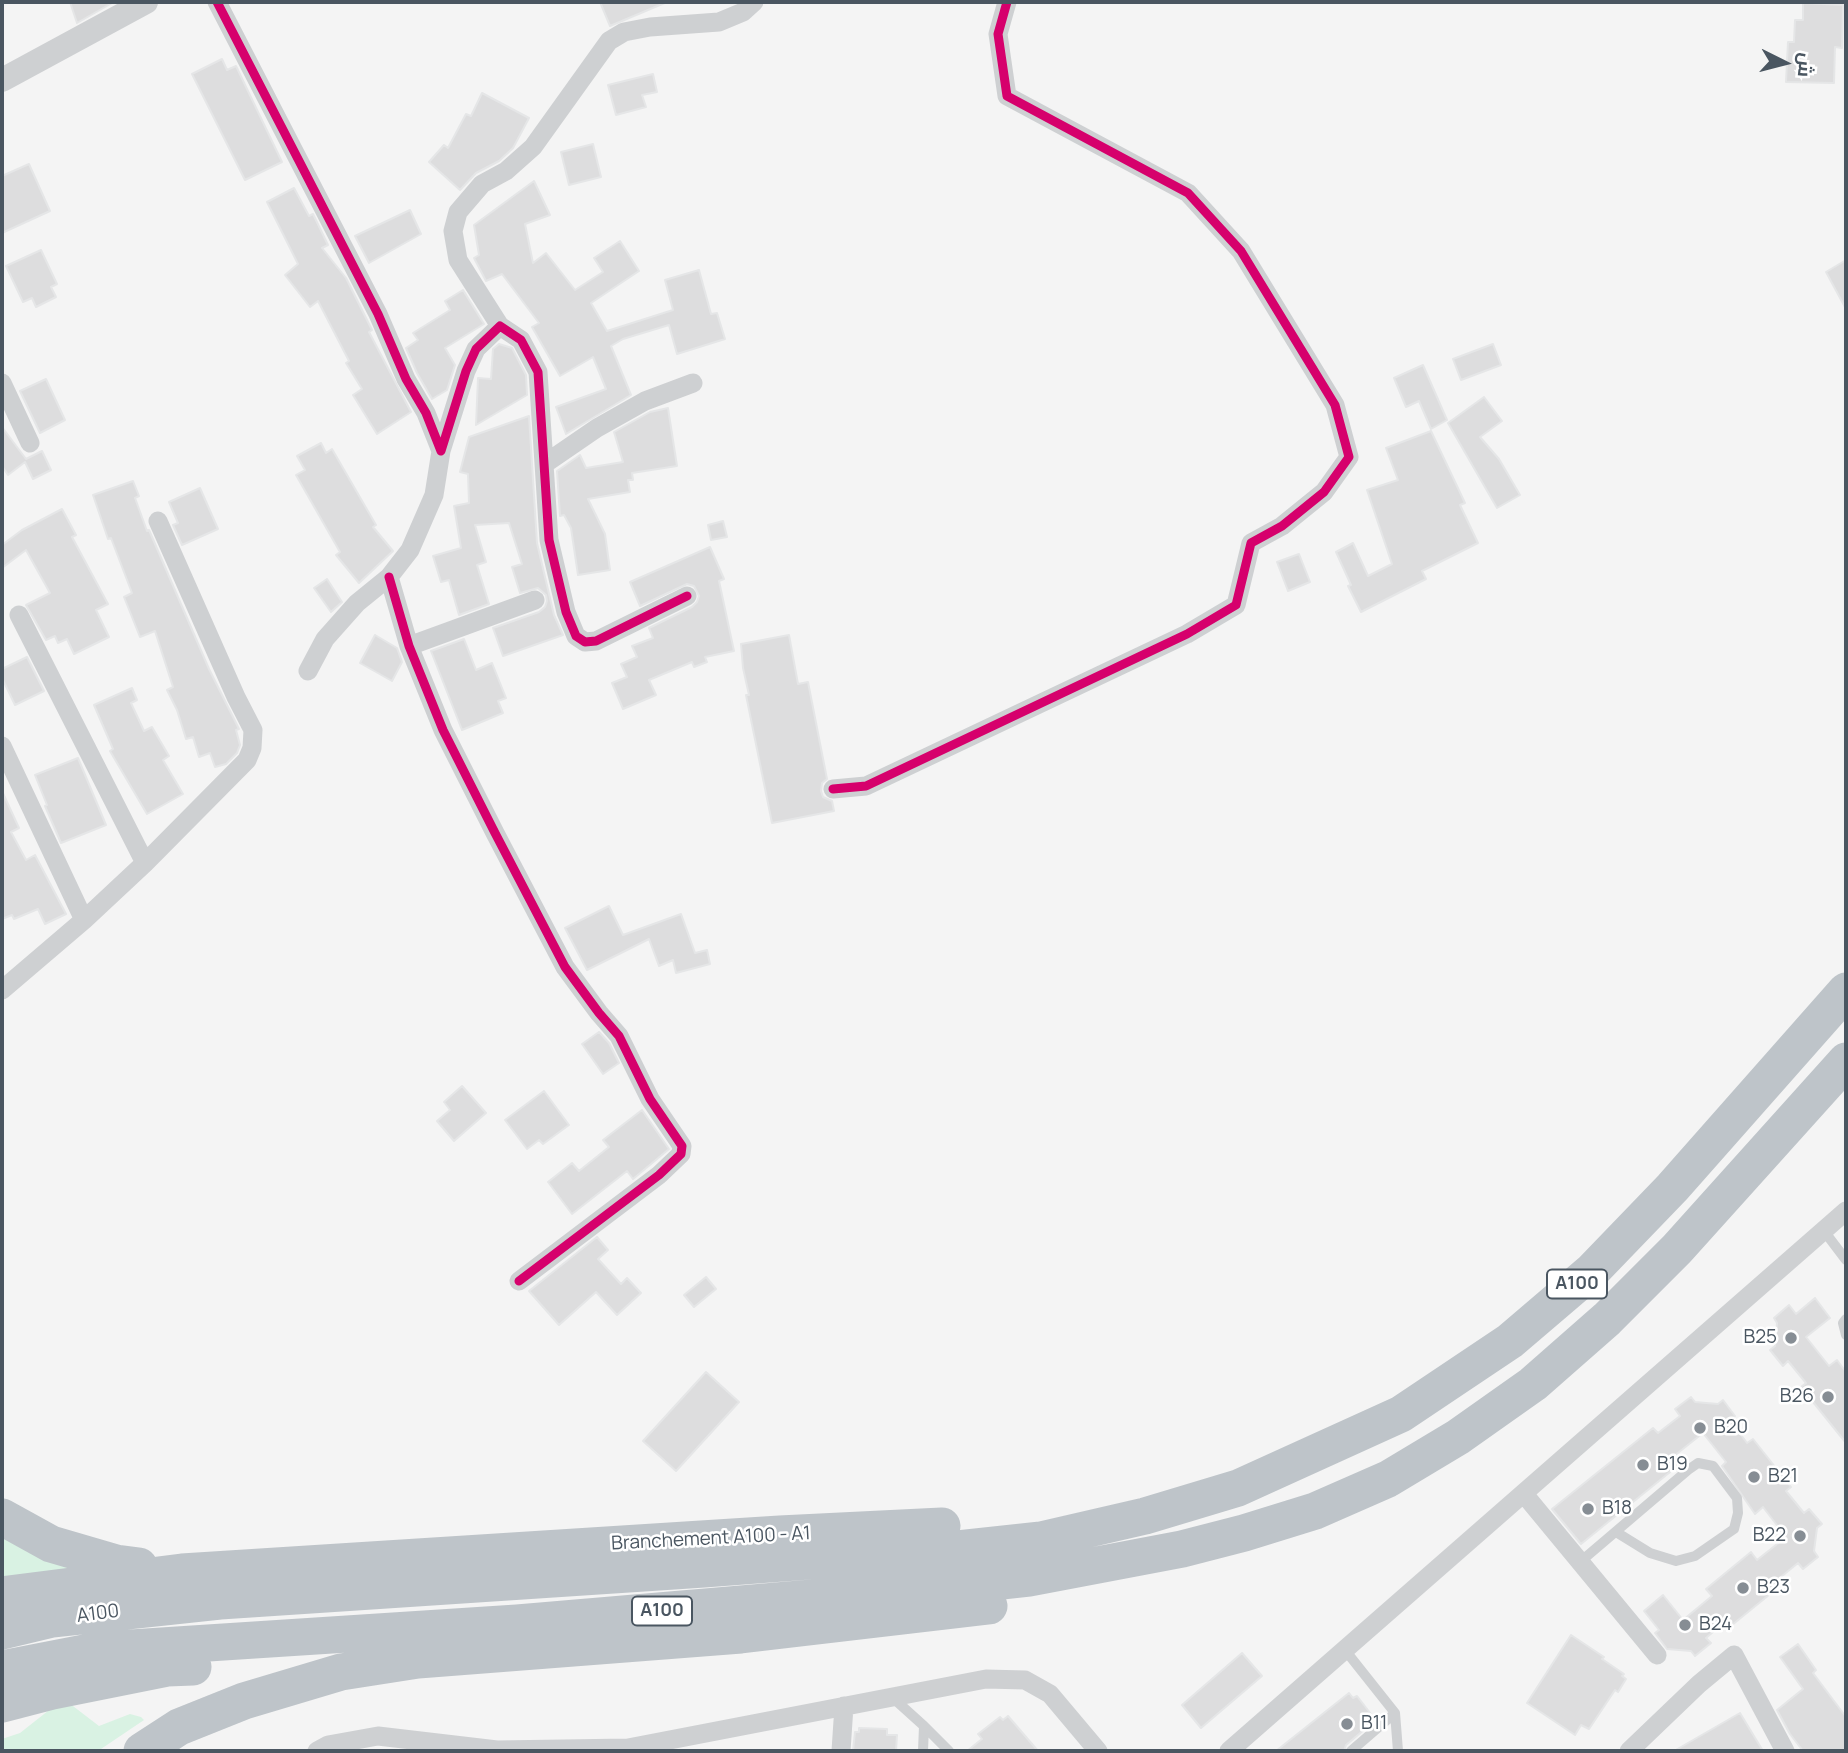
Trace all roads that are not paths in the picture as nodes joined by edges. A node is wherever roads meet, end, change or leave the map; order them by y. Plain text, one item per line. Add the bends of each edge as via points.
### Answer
1 (146, 2) edge
2 (217, 2) edge
3 (754, 2) edge
4 (1007, 2) edge
5 (2, 80) edge
6 (500, 326) junction
7 (2, 383) edge
8 (692, 383) dead end
9 (30, 443) dead end
10 (441, 451) junction
11 (546, 463) junction
12 (158, 521) dead end
13 (389, 577) junction
14 (687, 596) dead end
15 (535, 600) dead end
16 (19, 615) dead end
17 (409, 646) junction
18 (308, 671) dead end
19 (2, 746) edge
20 (834, 789) dead end
21 (145, 863) junction
22 (84, 920) junction
23 (2, 990) edge
24 (1846, 991) edge
25 (1846, 1061) edge
26 (1846, 1211) edge
27 (1824, 1231) junction
28 (1846, 1260) edge
29 (519, 1281) dead end
30 (1846, 1319) edge
31 (1846, 1335) edge
32 (1238, 1488) junction
33 (1524, 1493) junction
34 (1315, 1511) junction
35 (2, 1517) edge
36 (1616, 1532) junction
37 (1580, 1562) junction
38 (182, 1572) junction
39 (2, 1595) edge
40 (2, 1631) edge
41 (1345, 1650) junction
42 (1657, 1655) dead end
43 (418, 1660) junction
44 (2, 1669) edge
45 (890, 1697) junction
46 (2, 1704) edge
47 (844, 1706) junction
48 (1395, 1713) junction
49 (924, 1726) junction
50 (142, 1751) edge
51 (317, 1751) edge
52 (841, 1751) edge
53 (923, 1751) edge
54 (949, 1751) edge
55 (1098, 1751) edge
56 (1229, 1751) edge
57 (1351, 1751) edge
58 (1398, 1751) edge
59 (1629, 1751) edge
60 (1784, 1751) edge

1 - 5 street
2 - 10 street via 379,314
3 - 6 street via 719,22 650,27 624,32 609,41 533,147 506,171 482,184 458,212 453,231 458,260
4 - 20 street via 998,34 1007,96 1188,193 1241,251 1328,393 1349,457 1324,492 1282,526 1251,543 1236,605 1187,634 866,786
6 - 10 street via 476,349
6 - 11 street via 521,340 538,372
7 - 9 street
8 - 11 street via 645,401
10 - 13 street via 434,495 421,530
11 - 14 street via 549,540 576,636 585,642 596,641
12 - 21 street via 253,730 247,760
13 - 17 street
13 - 18 street via 356,603 325,639
15 - 17 street
16 - 21 street
17 - 29 street via 443,730 565,967 619,1036 650,1099 682,1146 681,1154 659,1175
19 - 22 street
21 - 22 street
22 - 23 street
24 - 32 highway, A100 / A100 via 1672,1188 1592,1271 1510,1341 1401,1413
25 - 34 highway, A100 / A100 via 1677,1249 1533,1384 1388,1479
26 - 27 street
27 - 28 lane
27 - 33 street
30 - 31 lane
32 - 38 highway, Branchement A100 - A1 via 1045,1517 939,1527
32 - 40 highway, A100 / A100 via 1041,1540 704,1569 220,1601 52,1619
33 - 37 street
33 - 41 street
34 - 43 highway via 1177,1565 1028,1600 741,1635
34 - 44 highway, A100 / A100 via 1182,1549 978,1584 517,1623 100,1650
35 - 38 highway via 51,1545 80,1554
36 - 36 lane via 1650,1553 1675,1561 1695,1556 1734,1529 1737,1498 1713,1465 1698,1463
36 - 37 lane
37 - 42 street
38 - 39 highway
41 - 48 lane
41 - 56 street
43 - 46 highway via 167,1668
43 - 50 highway via 341,1672 244,1701 179,1727
45 - 47 street
45 - 49 lane
45 - 55 street via 986,1679 1025,1680 1050,1695
47 - 51 street via 628,1748 497,1750 378,1737
47 - 52 street
48 - 57 lane
48 - 58 lane
49 - 53 lane
49 - 54 lane
59 - 60 street via 1734,1655

